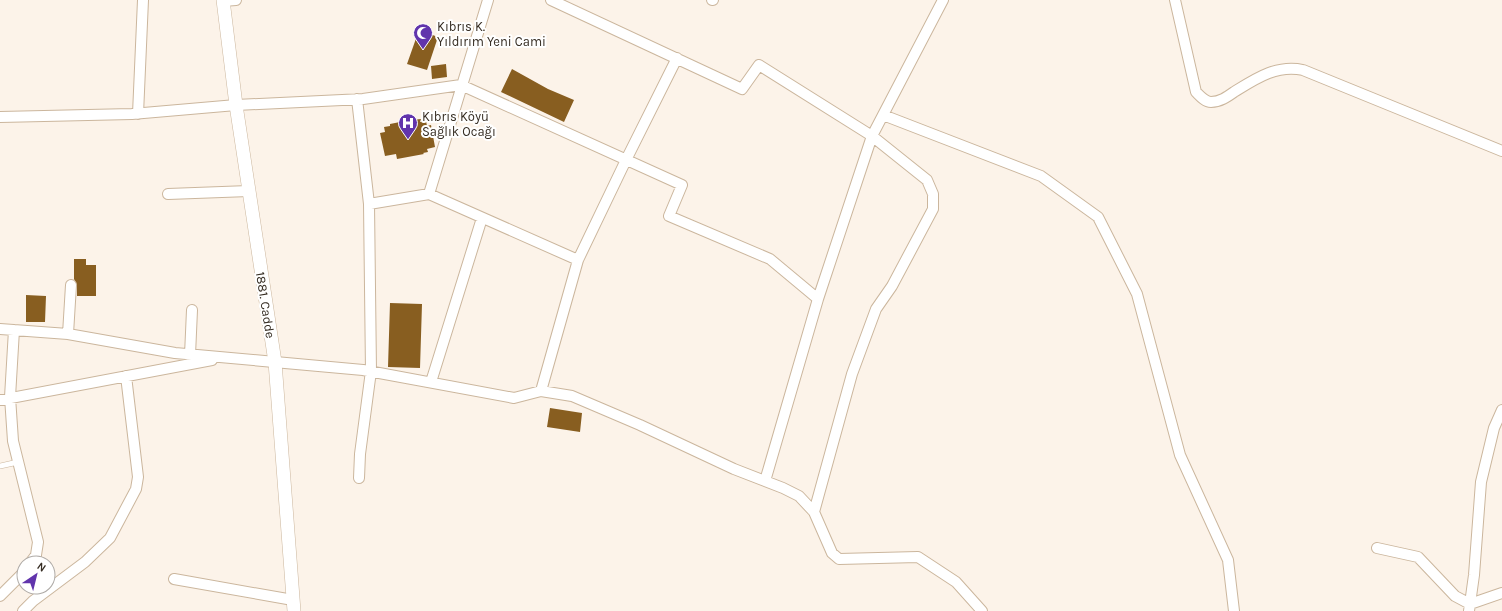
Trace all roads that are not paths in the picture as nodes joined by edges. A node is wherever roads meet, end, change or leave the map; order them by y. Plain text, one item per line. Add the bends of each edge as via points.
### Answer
1 (143, 0) edge
2 (227, 0) edge
3 (488, 0) edge
4 (551, 0) edge
5 (943, 0) edge
6 (1175, 0) edge
7 (677, 58) junction
8 (461, 85) junction
9 (356, 99) junction
10 (236, 105) junction
11 (138, 114) junction
12 (883, 115) junction
13 (0, 117) edge
14 (872, 136) junction
15 (1502, 151) edge
16 (626, 160) junction
17 (249, 191) junction
18 (168, 194) dead end
19 (428, 194) junction
20 (369, 204) junction
21 (482, 218) junction
22 (578, 260) junction
23 (71, 285) dead end
24 (818, 299) junction
25 (192, 310) dead end
26 (0, 329) edge
27 (14, 330) junction
28 (68, 334) junction
29 (190, 355) junction
30 (224, 358) junction
31 (275, 362) junction
32 (371, 371) junction
33 (126, 376) junction
34 (431, 382) junction
35 (541, 391) junction
36 (10, 398) junction
37 (0, 400) edge
38 (1502, 410) edge
39 (18, 462) junction
40 (0, 466) edge
41 (359, 478) dead end
42 (765, 481) junction
43 (814, 512) junction
44 (1377, 548) dead end
45 (36, 555) edge
46 (174, 579) dead end
47 (16, 580) edge
48 (1502, 593) edge
49 (0, 596) edge
50 (294, 606) edge
51 (1470, 607) edge
52 (23, 611) edge
53 (982, 611) edge
54 (1234, 611) edge

1 - 11 street
2 - 10 street, 1881. Cadde
3 - 8 street
4 - 7 street
5 - 12 street
6 - 15 street via 1196,92 1209,102 1223,99 1272,71 1295,68
7 - 14 street via 742,89 760,65
7 - 16 street
8 - 9 street
8 - 16 street
8 - 19 street
9 - 10 street
9 - 20 street
10 - 11 street
10 - 17 street, 1881. Cadde
11 - 13 street
12 - 14 street
12 - 54 street via 1041,176 1098,217 1137,294 1180,455 1228,560
14 - 24 street
14 - 43 street via 927,180 933,194 933,209 892,286 876,309 852,374
16 - 22 street
16 - 24 street via 682,186 669,216 770,259
17 - 18 street
17 - 31 street, 1881. Cadde
19 - 20 street
19 - 21 street
20 - 32 street
21 - 22 street
21 - 34 street
22 - 35 street
23 - 28 street
24 - 42 street
25 - 29 street
26 - 27 street
27 - 28 street
27 - 36 street
28 - 29 street
29 - 30 street
30 - 31 street
30 - 33 street
31 - 32 street
31 - 50 street, 1881. Cadde
32 - 34 street
32 - 41 street
33 - 36 street
33 - 52 street via 138,477 136,489 110,538 85,562
34 - 35 street via 514,398
35 - 42 street via 572,396
36 - 37 street
36 - 39 street via 13,441
38 - 51 street via 1494,428 1481,482
39 - 40 lane
39 - 45 street via 38,542
42 - 43 street via 800,496
43 - 53 street via 832,553 840,559 918,557 956,582
44 - 51 street via 1418,557 1455,596
46 - 50 street
47 - 49 street
48 - 51 street

